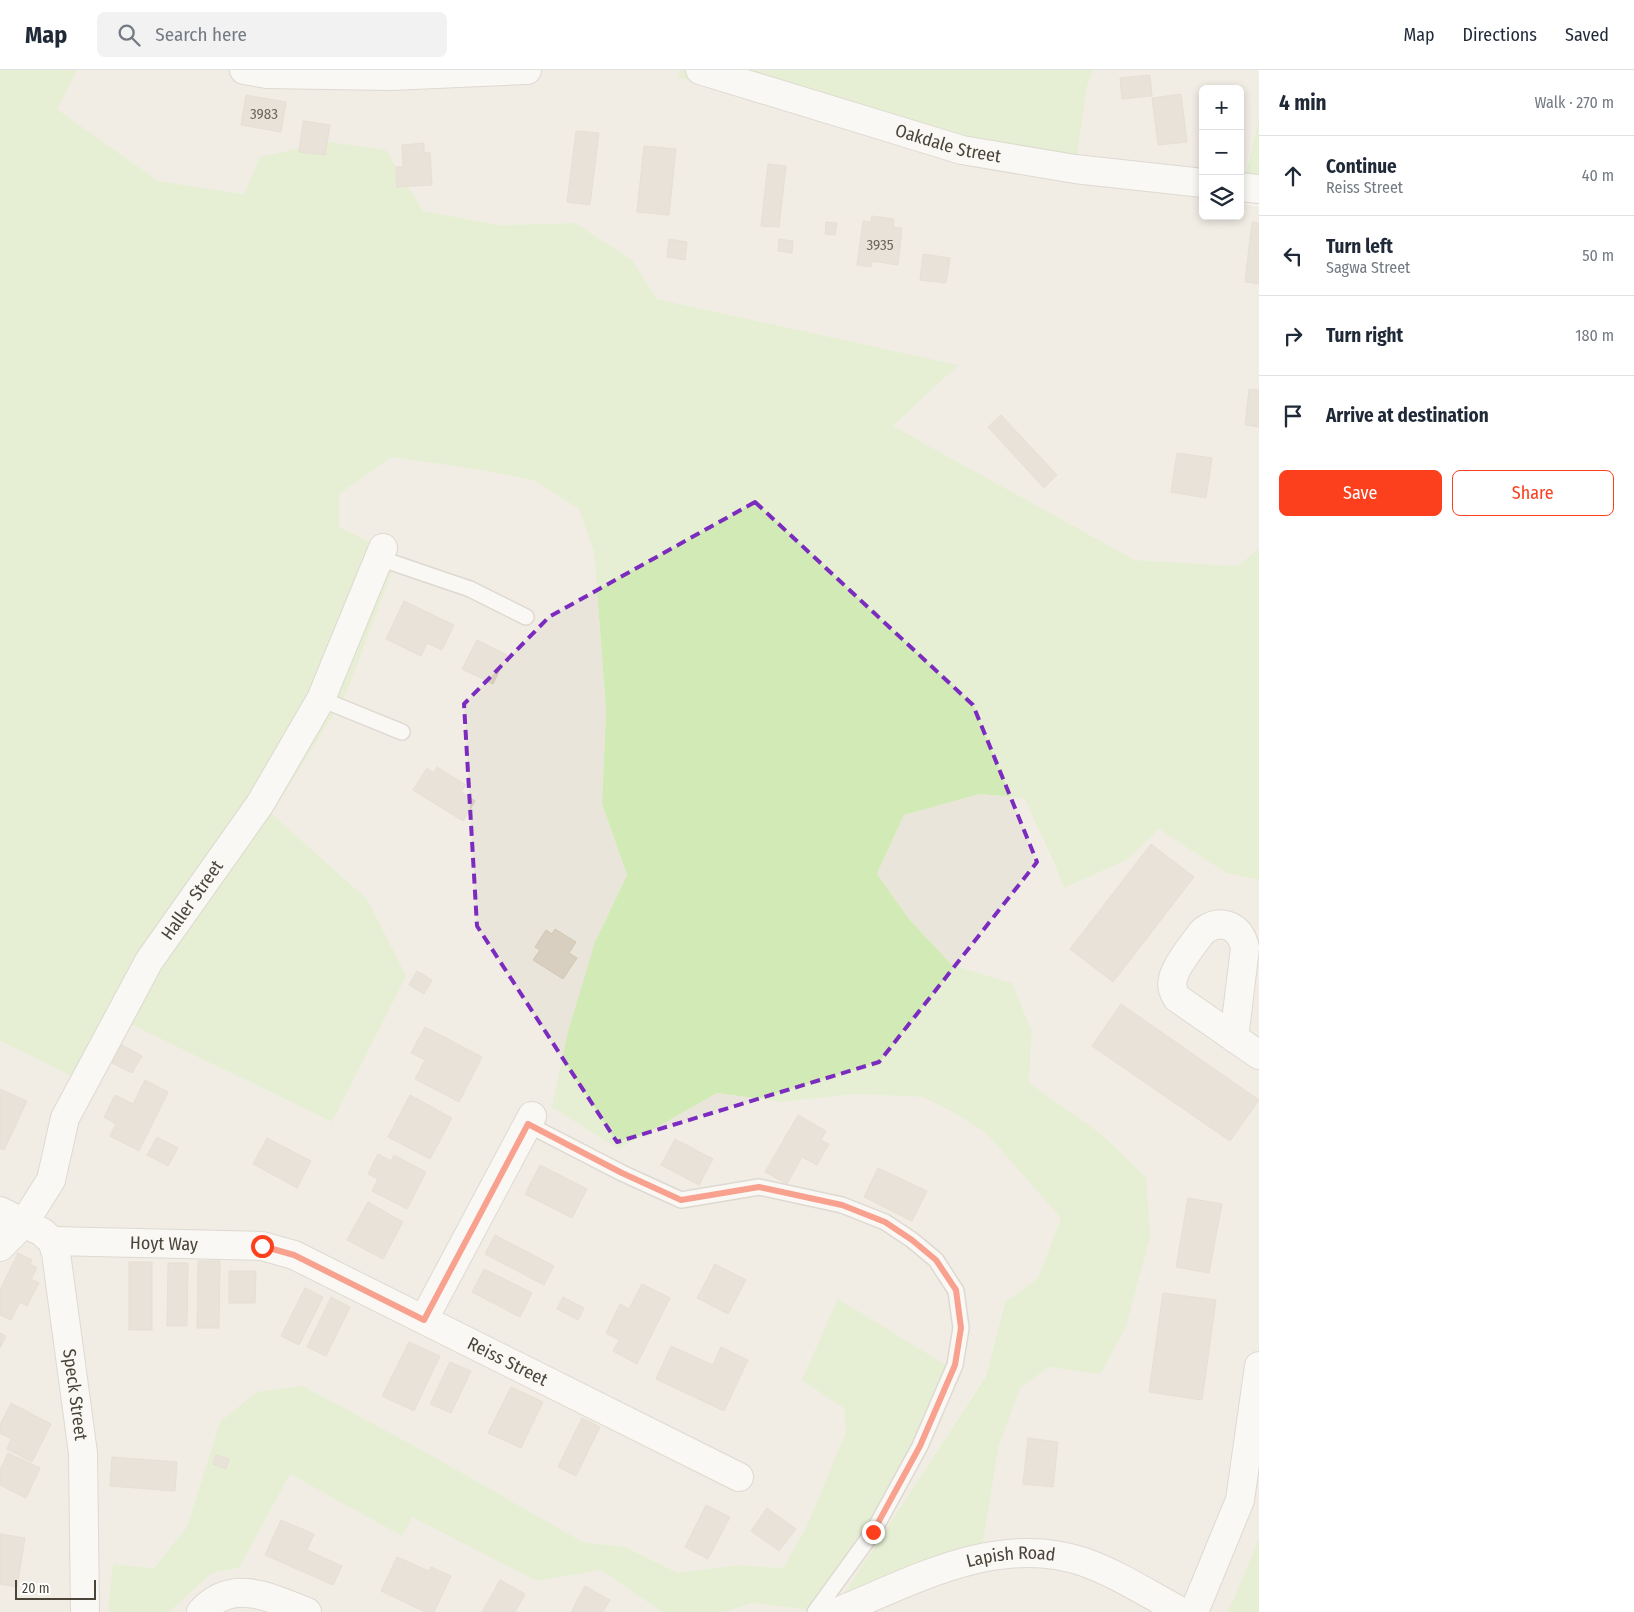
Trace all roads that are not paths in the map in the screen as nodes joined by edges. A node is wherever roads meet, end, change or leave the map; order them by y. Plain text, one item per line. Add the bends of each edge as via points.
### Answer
1 (244, 70) edge
2 (527, 70) edge
3 (700, 70) edge
4 (1199, 183) edge
5 (1244, 187) edge
6 (1259, 189) edge
7 (381, 553) joint
8 (526, 617) dead end
9 (321, 700) junction
10 (402, 732) dead end
11 (1234, 1038) dead end
12 (1259, 1055) edge
13 (530, 1120) joint
14 (0, 1211) edge
15 (24, 1223) junction
16 (52, 1241) junction
17 (0, 1247) edge
18 (276, 1249) joint
19 (424, 1320) junction
20 (1259, 1366) edge
21 (738, 1477) dead end
22 (85, 1612) edge
23 (202, 1612) edge
24 (307, 1612) edge
25 (815, 1612) edge
26 (837, 1612) edge
27 (1182, 1612) edge
28 (1194, 1612) edge

1 - 2 street via 267,74 391,76
3 - 4 street, Oakdale Street via 962,150 1075,169
5 - 6 street
7 - 8 lane via 470,588
7 - 9 street, Haller Street
9 - 10 lane
9 - 15 street, Haller Street via 260,804 149,961 65,1118 51,1180
11 - 12 street
13 - 19 street
13 - 25 lane via 622,1173 681,1200 759,1187 842,1205 885,1222 936,1260 956,1290 961,1328 955,1365 920,1446 873,1532
14 - 15 street
15 - 16 street
15 - 17 street, Haller Street
16 - 18 street, Hoyt Way
16 - 22 street, Speck Street via 84,1453
18 - 19 street, Reiss Street
19 - 21 street, Reiss Street
20 - 28 street via 1240,1500
23 - 24 street via 209,1603 233,1592 260,1594
26 - 27 street, Lapish Road via 949,1565 1018,1552 1084,1562

